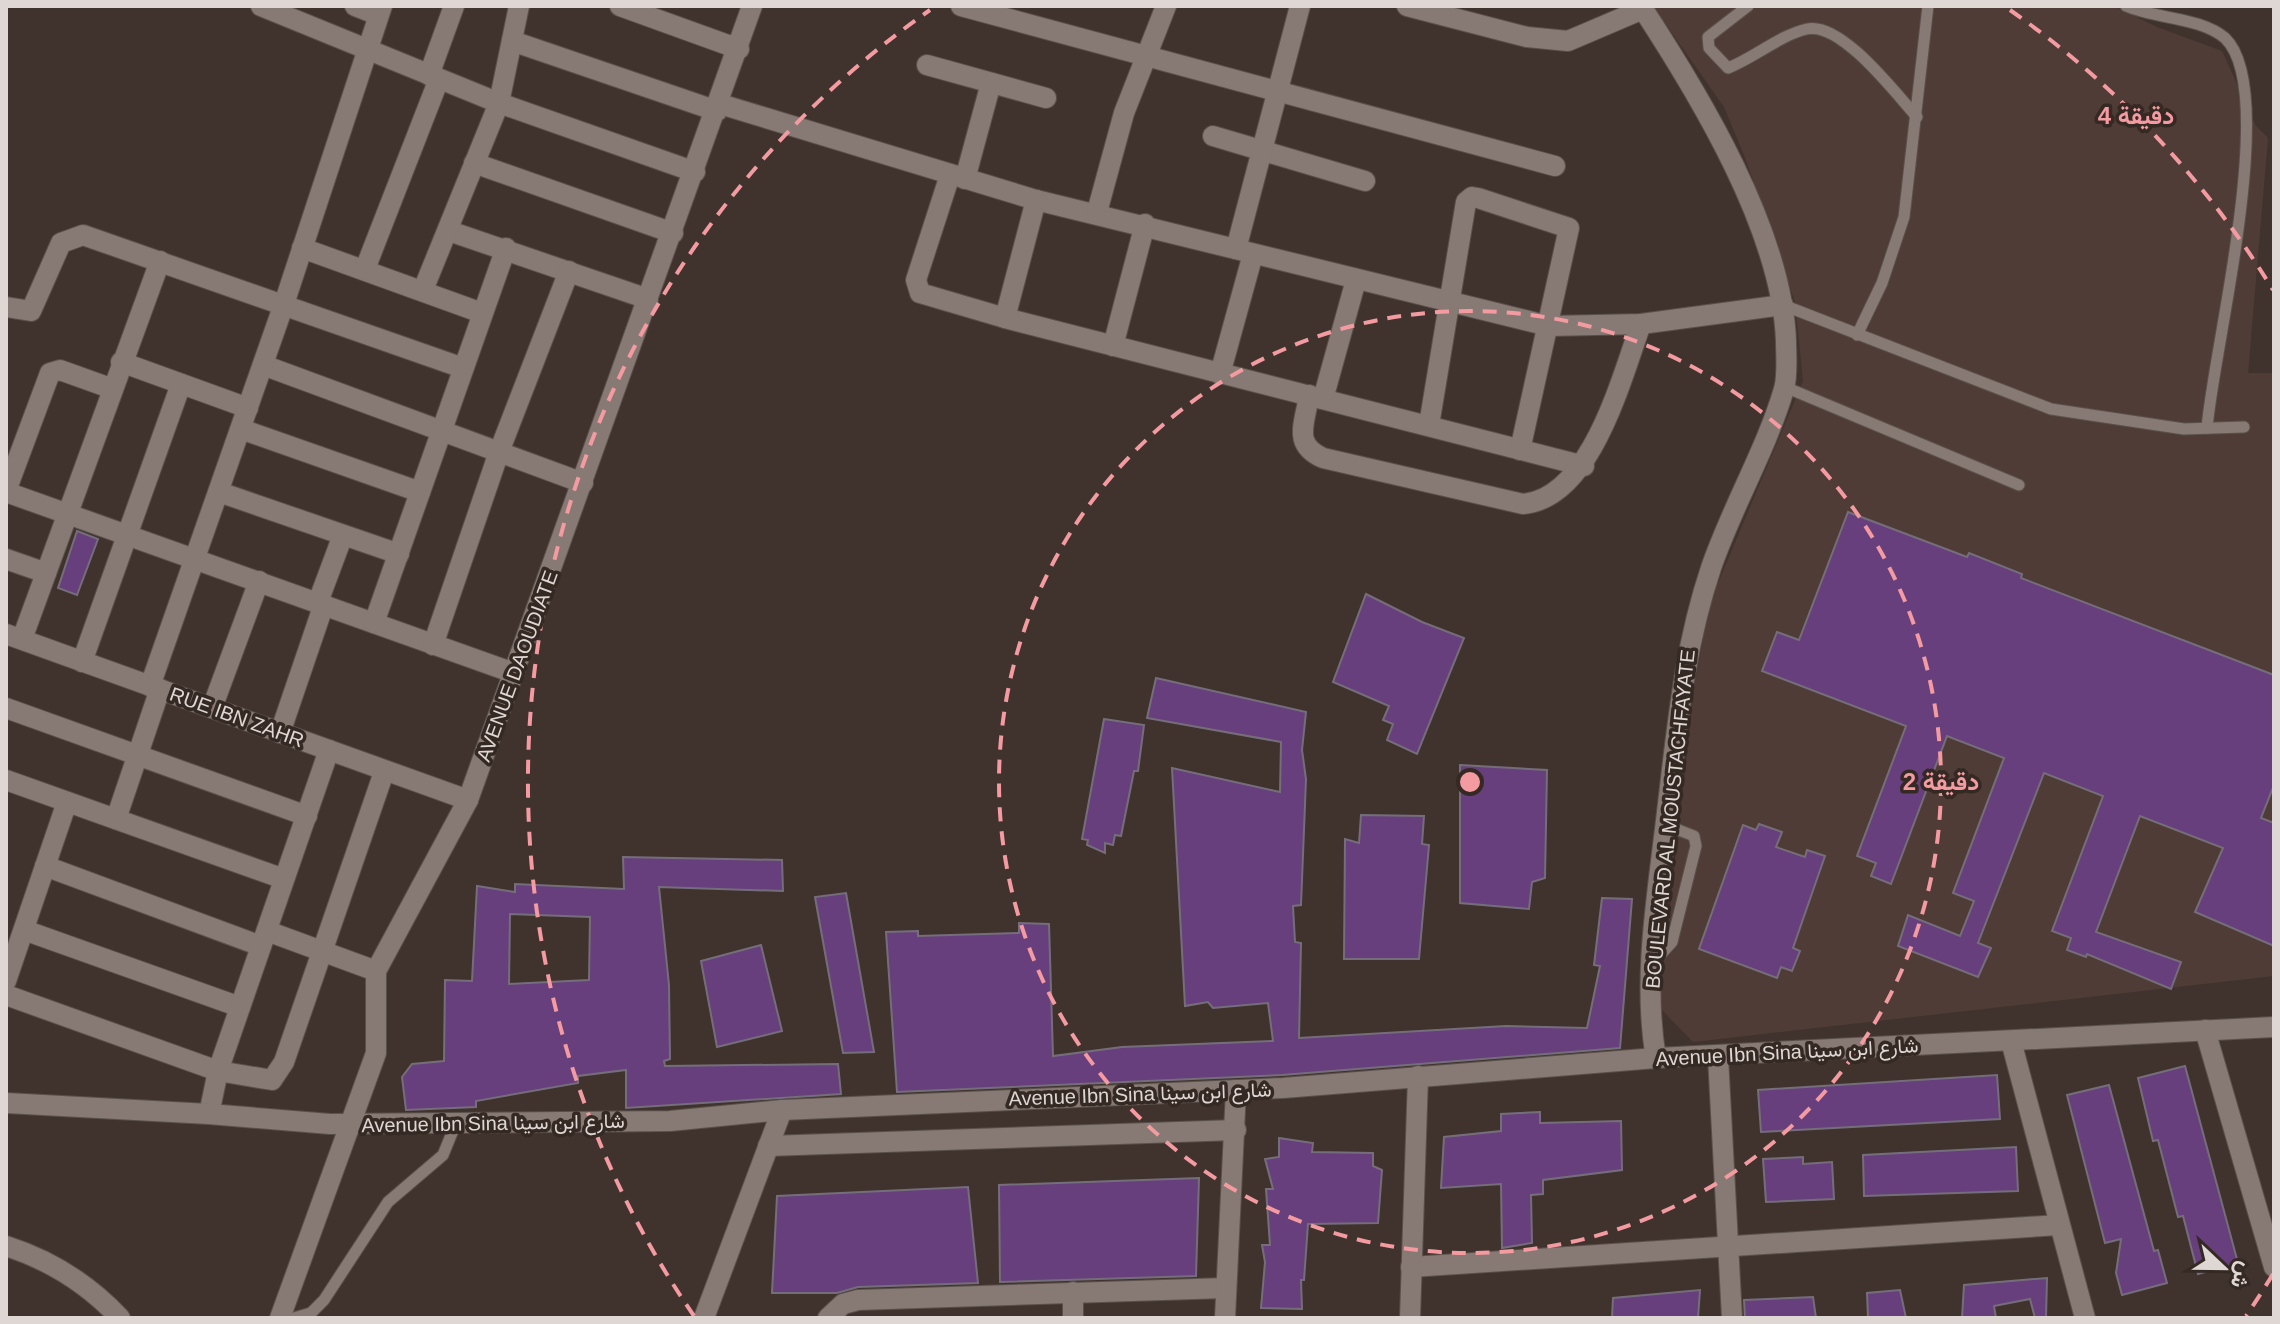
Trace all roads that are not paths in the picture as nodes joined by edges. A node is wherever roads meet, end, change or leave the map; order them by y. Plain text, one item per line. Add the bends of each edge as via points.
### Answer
1 (261, 6) edge
2 (355, 6) edge
3 (454, 6) edge
4 (519, 6) edge
5 (620, 6) edge
6 (752, 6) edge
7 (961, 6) edge
8 (1166, 6) edge
9 (1300, 6) edge
10 (1407, 6) edge
11 (1748, 6) edge
12 (1928, 6) edge
13 (2126, 6) edge
14 (1642, 8) edge
15 (380, 10) edge
16 (1434, 10) edge
17 (512, 41) junction
18 (367, 49) junction
19 (739, 49) junction
20 (1146, 56) junction
21 (927, 65) dead end
22 (434, 77) junction
23 (991, 83) junction
24 (1277, 93) junction
25 (1046, 98) dead end
26 (499, 103) junction
27 (719, 107) junction
28 (1917, 117) junction
29 (1213, 136) dead end
30 (1262, 152) junction
31 (474, 163) junction
32 (1555, 166) dead end
33 (695, 172) junction
34 (958, 177) junction
35 (1365, 181) dead end
36 (1036, 200) junction
37 (1097, 212) junction
38 (1145, 224) junction
39 (449, 231) junction
40 (673, 233) junction
41 (302, 248) junction
42 (506, 248) junction
43 (1244, 252) junction
44 (160, 261) junction
45 (365, 269) junction
46 (569, 271) junction
47 (1356, 280) junction
48 (423, 290) junction
49 (648, 299) junction
50 (1448, 303) junction
51 (284, 304) junction
52 (1783, 305) junction
53 (482, 313) junction
54 (8, 314) edge
55 (1005, 318) junction
56 (1641, 324) junction
57 (1549, 326) junction
58 (1857, 335) junction
59 (1113, 346) junction
60 (121, 362) junction
61 (263, 365) junction
62 (463, 368) junction
63 (1220, 374) junction
64 (181, 384) junction
65 (1785, 387) junction
66 (113, 389) junction
67 (1316, 397) junction
68 (248, 408) junction
69 (1429, 425) junction
70 (2244, 427) dead end
71 (2207, 428) junction
72 (241, 429) junction
73 (442, 431) junction
74 (1520, 450) junction
75 (499, 452) junction
76 (1584, 466) junction
77 (583, 483) junction
78 (2019, 485) dead end
79 (6, 491) edge
80 (219, 492) junction
81 (420, 492) junction
82 (66, 515) junction
83 (128, 533) junction
84 (343, 535) junction
85 (399, 554) junction
86 (196, 558) junction
87 (6, 559) edge
88 (46, 573) junction
89 (259, 581) junction
90 (321, 603) junction
91 (374, 623) junction
92 (14, 637) edge
93 (433, 645) junction
94 (82, 662) junction
95 (514, 673) junction
96 (155, 688) junction
97 (6, 708) edge
98 (212, 708) junction
99 (280, 733) junction
100 (329, 750) junction
101 (137, 755) junction
102 (384, 772) junction
103 (6, 780) edge
104 (468, 800) junction
105 (67, 802) junction
106 (307, 816) junction
107 (116, 819) junction
108 (1666, 825) junction
109 (45, 866) junction
110 (284, 879) junction
111 (24, 930) junction
112 (264, 938) junction
113 (321, 953) junction
114 (1652, 957) junction
115 (376, 971) junction
116 (6, 981) edge
117 (6, 995) edge
118 (240, 1007) junction
119 (2274, 1027) edge
120 (2205, 1030) junction
121 (2011, 1041) junction
122 (1718, 1057) junction
123 (1656, 1058) junction
124 (218, 1071) junction
125 (1418, 1076) junction
126 (1236, 1090) junction
127 (6, 1103) edge
128 (782, 1110) junction
129 (209, 1114) junction
130 (456, 1123) junction
131 (351, 1124) junction
132 (1236, 1130) junction
133 (768, 1146) junction
134 (2059, 1225) junction
135 (6, 1246) edge
136 (1727, 1248) junction
137 (1411, 1267) junction
138 (2274, 1267) edge
139 (1226, 1288) junction
140 (1073, 1292) junction
141 (925, 1308) edge
142 (119, 1318) edge
143 (280, 1318) edge
144 (294, 1318) edge
145 (704, 1318) edge
146 (828, 1318) edge
147 (1073, 1318) edge
148 (1225, 1318) edge
149 (1410, 1318) edge
150 (1732, 1318) edge
151 (2085, 1318) edge

1 - 18 street
2 - 15 street
3 - 22 street
4 - 17 street
5 - 19 street
6 - 19 street, AVENUE DAOUDIATE
7 - 20 street
8 - 20 street
9 - 24 street
10 - 16 street
11 - 28 lane via 1708,37 1709,48 1728,68 1809,28 1830,32 1855,49
12 - 28 lane
13 - 71 lane via 2228,40 2249,104 2247,193
14 - 16 street via 1568,41 1527,37
14 - 52 street, BOULEVARD AL MOUSTACHFAYATE via 1718,131 1760,231
15 - 18 street
17 - 26 street
17 - 27 street
18 - 22 street
18 - 41 street
19 - 27 street, AVENUE DAOUDIATE
20 - 24 street
20 - 37 street
21 - 23 street
22 - 26 street
22 - 45 street
23 - 25 street
23 - 34 street
24 - 30 street
24 - 32 street
26 - 31 street
26 - 33 street
27 - 33 street, AVENUE DAOUDIATE
27 - 34 street
28 - 58 lane via 1904,217
29 - 30 street
30 - 35 street
30 - 43 street
31 - 39 street
31 - 40 street
33 - 40 street, AVENUE DAOUDIATE
34 - 36 street
34 - 55 street via 916,287 926,296
36 - 37 street
36 - 55 street
37 - 38 street
38 - 43 street
38 - 59 street
39 - 42 street
39 - 48 street
40 - 49 street, AVENUE DAOUDIATE
41 - 45 street
41 - 51 street
42 - 46 street
42 - 53 street
43 - 47 street
43 - 63 street
44 - 51 street
44 - 54 street via 97,238 73,236 61,243 31,311
44 - 60 street
45 - 48 street
46 - 49 street
46 - 75 street
47 - 50 street
47 - 67 street
48 - 53 street
49 - 77 street, AVENUE DAOUDIATE
50 - 57 street
50 - 57 street via 1466,202 1478,198 1568,226
50 - 69 street
51 - 61 street
51 - 62 street
52 - 56 street
52 - 58 lane
52 - 65 street, BOULEVARD AL MOUSTACHFAYATE
53 - 62 street
55 - 59 street
56 - 57 street
56 - 76 street
57 - 74 street
58 - 71 lane via 2051,409 2157,426
59 - 63 street
60 - 64 street
60 - 66 street
61 - 68 street
61 - 73 street
62 - 73 street
63 - 67 street
64 - 68 street
64 - 83 street
65 - 78 lane
65 - 108 street, BOULEVARD AL MOUSTACHFAYATE via 1711,567 1688,642
66 - 79 street via 60,370 50,373
66 - 82 street
67 - 69 street
67 - 76 street via 1304,446 1323,458 1523,504 1553,494
68 - 72 street
69 - 74 street
70 - 71 lane
72 - 80 street
72 - 81 street
73 - 75 street
73 - 81 street
74 - 76 street
75 - 77 street
75 - 93 street
77 - 95 street, AVENUE DAOUDIATE
79 - 82 street
80 - 84 street
80 - 86 street
81 - 85 street
82 - 83 street
82 - 88 street
83 - 86 street
83 - 94 street
84 - 85 street
84 - 90 street
85 - 91 street
86 - 89 street
86 - 96 street
87 - 88 street
88 - 92 street
89 - 90 street
89 - 98 street
90 - 91 street
90 - 99 street
91 - 93 street
92 - 94 street, RUE IBN ZAHR
93 - 95 street
94 - 96 street, RUE IBN ZAHR
95 - 104 street, AVENUE DAOUDIATE
96 - 98 street, RUE IBN ZAHR
96 - 101 street
97 - 101 street
98 - 99 street, RUE IBN ZAHR
99 - 100 street, RUE IBN ZAHR
100 - 102 street, RUE IBN ZAHR
100 - 106 street
101 - 106 street
101 - 107 street
102 - 104 street, RUE IBN ZAHR
102 - 113 street
103 - 105 street
104 - 115 street, AVENUE DAOUDIATE
105 - 107 street
105 - 109 street
106 - 110 street
107 - 110 street
108 - 114 street, BOULEVARD AL MOUSTACHFAYATE
108 - 114 lane via 1694,836 1696,846 1672,942
109 - 111 street
109 - 112 street
110 - 112 street
111 - 116 street
111 - 118 street
112 - 113 street
112 - 118 street
113 - 115 street
113 - 124 street via 277,1077
114 - 123 street, BOULEVARD AL MOUSTACHFAYATE via 1650,1020
115 - 131 street, AVENUE DAOUDIATE via 376,1053
117 - 124 street
118 - 124 street
119 - 120 street, Avenue Ibn Sina شارع ابن سينا
120 - 121 street, Avenue Ibn Sina شارع ابن سينا
120 - 138 street
121 - 122 street, Avenue Ibn Sina شارع ابن سينا
121 - 134 street
122 - 123 street, Avenue Ibn Sina شارع ابن سينا
122 - 136 street
123 - 125 street, Avenue Ibn Sina شارع ابن سينا
124 - 129 street
125 - 126 street, Avenue Ibn Sina شارع ابن سينا
125 - 137 street
126 - 128 street, Avenue Ibn Sina شارع ابن سينا
126 - 132 street
127 - 129 street, Avenue Ibn Sina شارع ابن سينا
128 - 130 street, Avenue Ibn Sina شارع ابن سينا via 670,1121
128 - 133 street
129 - 131 street, Avenue Ibn Sina شارع ابن سينا
130 - 131 street, Avenue Ibn Sina شارع ابن سينا
130 - 144 lane via 443,1155 388,1202 324,1300 311,1313
131 - 143 street, AVENUE DAOUDIATE
132 - 133 street
132 - 139 street
133 - 145 street
134 - 136 street
134 - 151 street
135 - 142 street via 93,1290
136 - 137 street
136 - 150 street
137 - 149 street
139 - 140 street
139 - 148 street
140 - 141 street
140 - 147 street
141 - 146 street via 858,1300 843,1304

